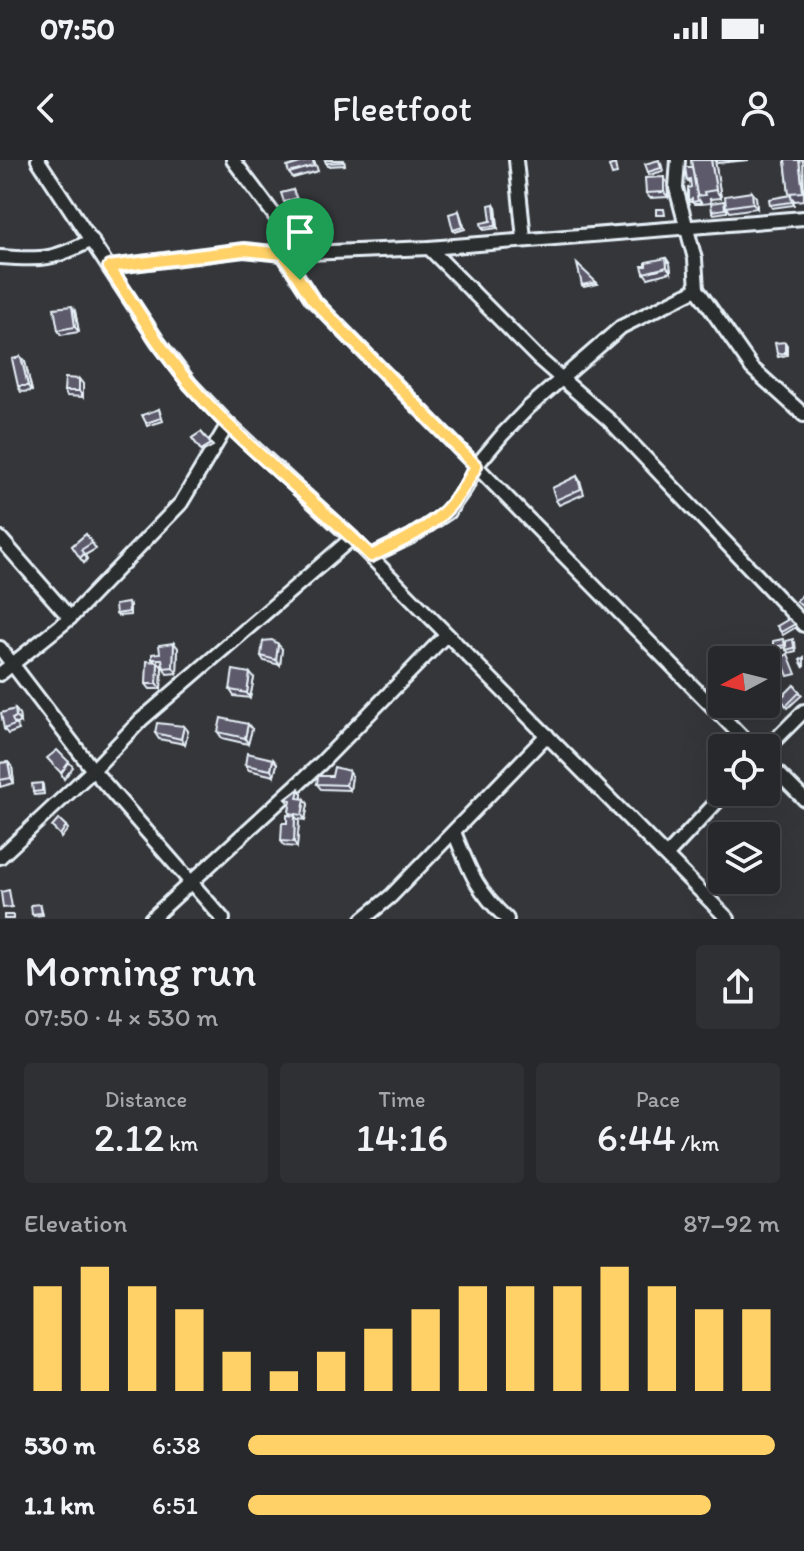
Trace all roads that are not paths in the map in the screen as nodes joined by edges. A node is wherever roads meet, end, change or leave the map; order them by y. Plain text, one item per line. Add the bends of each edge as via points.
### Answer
1 (38, 160) edge
2 (233, 160) edge
3 (516, 160) edge
4 (678, 160) edge
5 (804, 218) edge
6 (686, 229) junction
7 (524, 239) junction
8 (92, 240) junction
9 (429, 248) junction
10 (302, 252) junction
11 (283, 254) junction
12 (0, 257) edge
13 (109, 267) junction
14 (697, 289) junction
15 (561, 379) junction
16 (804, 415) edge
17 (228, 424) junction
18 (476, 466) junction
19 (0, 538) edge
20 (352, 538) junction
21 (371, 556) junction
22 (70, 618) junction
23 (804, 625) edge
24 (446, 635) junction
25 (0, 648) edge
26 (13, 663) junction
27 (0, 674) edge
28 (804, 711) edge
29 (739, 734) edge
30 (547, 735) junction
31 (780, 735) edge
32 (93, 770) junction
33 (780, 775) edge
34 (804, 799) edge
35 (713, 806) edge
36 (454, 832) junction
37 (667, 855) junction
38 (0, 857) edge
39 (189, 882) junction
40 (151, 919) edge
41 (223, 919) edge
42 (363, 919) edge
43 (507, 919) edge
44 (728, 919) edge

1 - 8 street
2 - 10 street
3 - 7 street
4 - 6 street via 676,188
5 - 6 street
6 - 7 street
6 - 14 street
7 - 9 street
8 - 12 street via 61,256
8 - 13 street
9 - 10 street
9 - 15 street
10 - 11 street
11 - 13 street via 244,250
11 - 18 street via 312,299
13 - 17 street via 158,342
14 - 15 street via 621,327
14 - 16 street via 752,368
15 - 18 street
15 - 23 street via 610,421
17 - 20 street
17 - 22 street via 181,503
18 - 21 street via 448,512
18 - 29 street
19 - 22 street
20 - 21 street
20 - 32 street via 141,720
21 - 24 street
22 - 26 street
24 - 30 street
24 - 39 street via 321,763
25 - 26 street
26 - 27 street
26 - 32 street
28 - 31 street
30 - 36 street
30 - 37 street
32 - 38 street
32 - 39 street
33 - 34 street
35 - 37 street
36 - 42 street
36 - 43 street via 474,882
37 - 44 street
39 - 40 street
39 - 41 street

